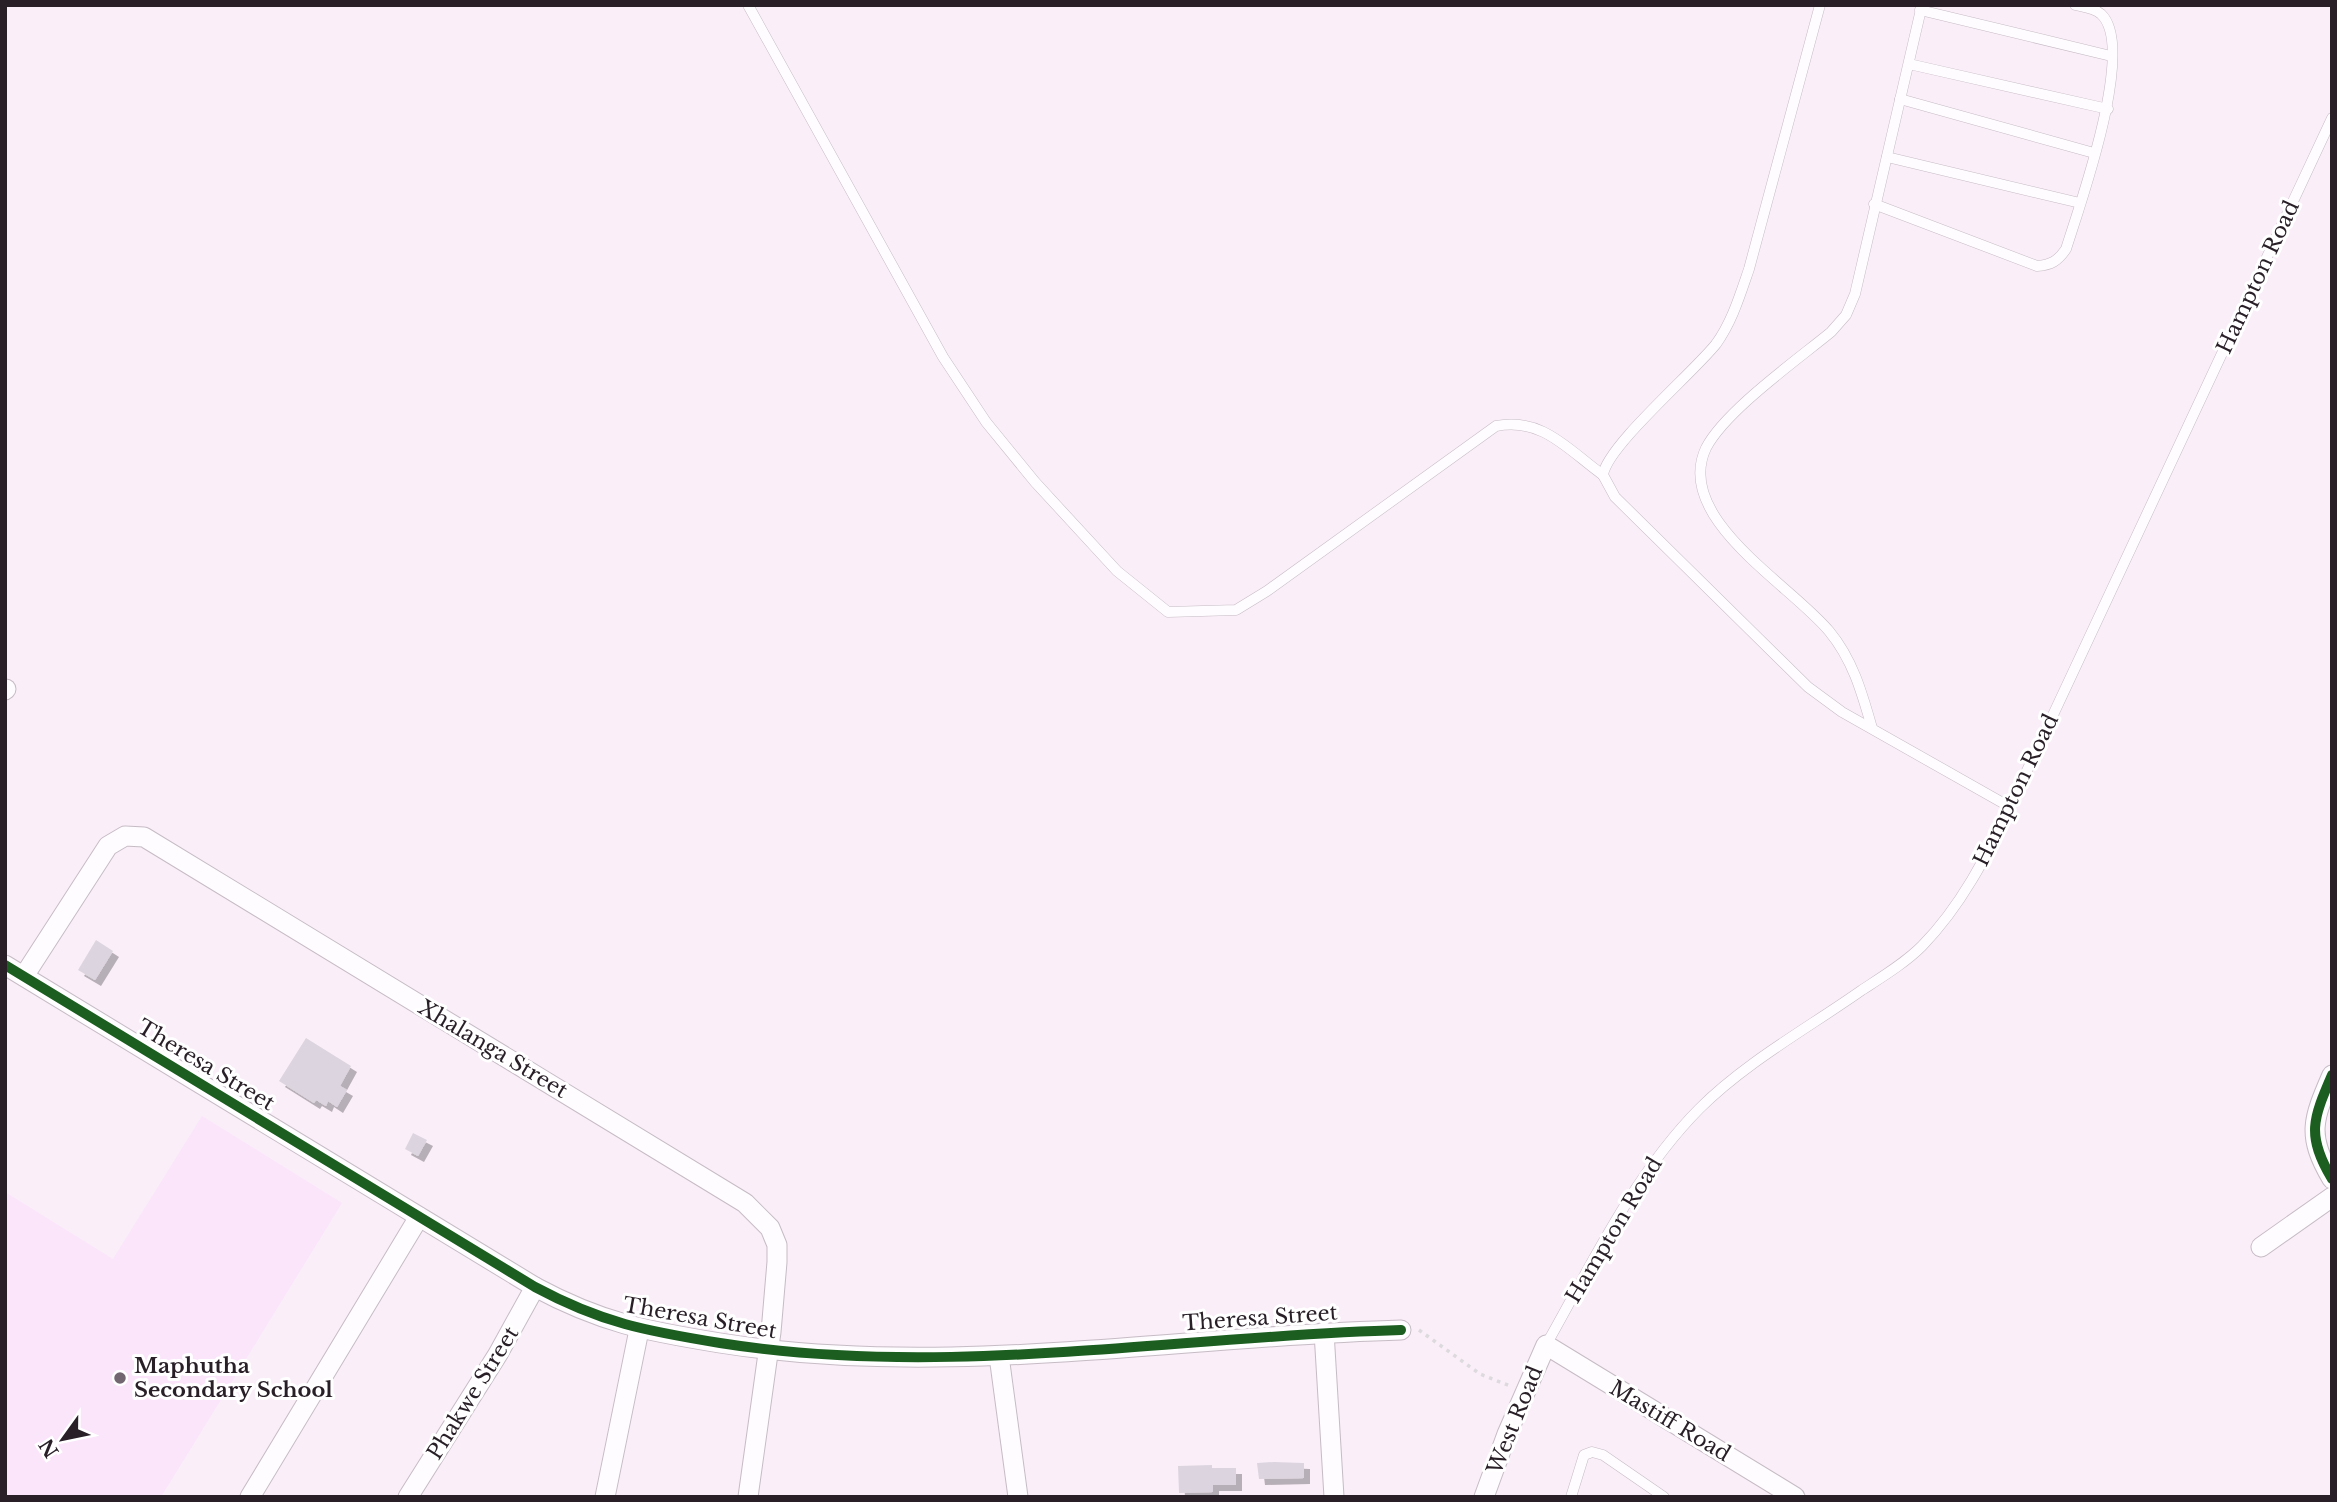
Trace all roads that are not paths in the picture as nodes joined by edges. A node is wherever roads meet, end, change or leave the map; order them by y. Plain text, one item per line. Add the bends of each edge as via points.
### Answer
1 (748, 5) edge
2 (1819, 5) edge
3 (2075, 5) edge
4 (1921, 8) edge
5 (2111, 56) junction
6 (1909, 64) junction
7 (1899, 99) junction
8 (2108, 109) junction
9 (2332, 118) edge
10 (2094, 153) junction
11 (1886, 157) junction
12 (2080, 203) junction
13 (1874, 204) junction
14 (1603, 475) junction
15 (1871, 728) junction
16 (2010, 807) junction
17 (5, 965) edge
18 (24, 976) junction
19 (2332, 1075) edge
20 (2332, 1179) edge
21 (2332, 1198) edge
22 (419, 1217) junction
23 (2261, 1247) dead end
24 (534, 1287) junction
25 (639, 1330) junction
26 (1401, 1330) road end
27 (1324, 1332) junction
28 (1546, 1345) junction
29 (768, 1351) junction
30 (999, 1356) junction
31 (1334, 1496) edge
32 (250, 1497) edge
33 (408, 1497) edge
34 (605, 1497) edge
35 (748, 1497) edge
36 (1018, 1497) edge
37 (1324, 1497) edge
38 (1485, 1497) edge
39 (1571, 1497) edge
40 (1664, 1497) edge
41 (1795, 1497) edge

1 - 14 lane via 943,357 986,422 1117,571 1168,612 1236,610 1496,426 1514,422 1548,433
2 - 14 lane via 1735,310 1718,341 1615,451
3 - 5 lane via 2100,13
4 - 5 lane
4 - 6 lane
5 - 8 lane
6 - 7 lane
6 - 8 lane
7 - 10 lane
7 - 11 lane
8 - 10 lane
9 - 16 lane, Hampton Road
10 - 12 lane
11 - 12 lane
11 - 13 lane
12 - 13 lane via 2066,249 2059,260 2047,265
13 - 15 lane via 1855,294 1846,315 1726,421 1707,447 1699,469 1704,500 1722,528 1811,613 1847,658 1860,685
14 - 15 lane via 1615,497 1771,653 1808,687
15 - 16 lane
16 - 28 lane, Hampton Road via 1957,906 1921,947 1742,1072 1670,1139 1637,1185
17 - 18 street, Theresa Street
18 - 22 street, Theresa Street
18 - 29 street, Xhalanga Street via 108,846 133,835 156,843 760,1215 770,1228 777,1254
19 - 20 street via 2313,1128 2319,1155
21 - 23 street
22 - 24 street, Theresa Street
22 - 32 street
24 - 25 street, Theresa Street via 574,1308
24 - 33 street, Phakwe Street via 498,1354
25 - 29 street, Theresa Street
25 - 34 street
26 - 27 street, Theresa Street
27 - 30 street, Theresa Street
27 - 31 street
28 - 38 street, West Road
28 - 41 street, Mastiff Road
29 - 30 street, Theresa Street via 909,1360
29 - 35 street, Xhalanga Street
30 - 36 street
31 - 37 street
39 - 40 lane via 1584,1455 1592,1452

